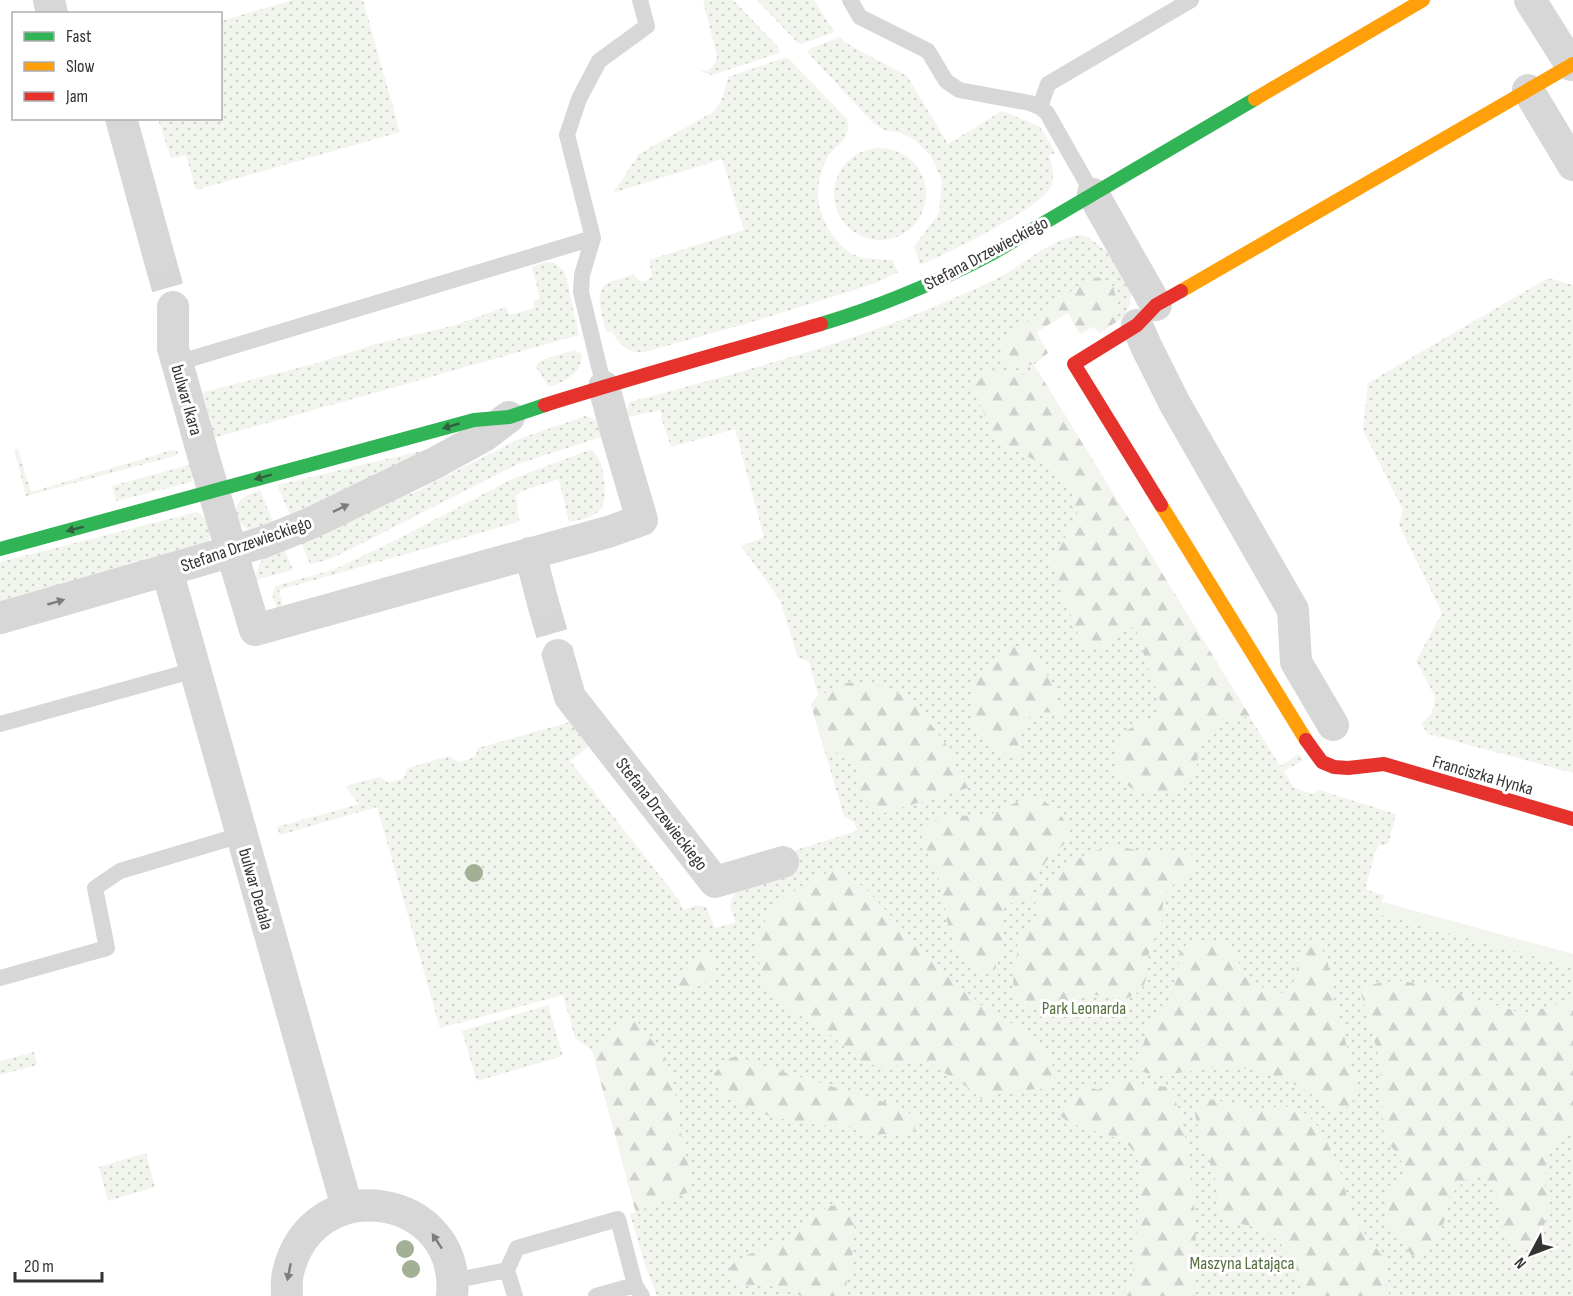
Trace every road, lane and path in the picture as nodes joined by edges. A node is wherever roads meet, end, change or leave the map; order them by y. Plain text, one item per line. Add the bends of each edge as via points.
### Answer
1 (640, 0) edge
2 (850, 0) edge
3 (1191, 0) edge
4 (1423, 0) edge
5 (1530, 0) edge
6 (1572, 65) edge
7 (1528, 90) junction
8 (1040, 107) junction
9 (122, 120) edge
10 (1573, 165) edge
11 (1093, 194) junction
12 (593, 238) junction
13 (159, 257) tunnel mouth
14 (173, 307) tunnel mouth
15 (1147, 315) junction
16 (177, 363) junction
17 (604, 387) junction
18 (509, 417) junction
19 (213, 491) junction
20 (0, 549) edge
21 (232, 552) junction
22 (530, 553) junction
23 (167, 570) junction
24 (543, 603) tunnel mouth
25 (0, 618) edge
26 (558, 654) tunnel mouth
27 (195, 670) junction
28 (1316, 697) junction
29 (1289, 714) junction
30 (0, 724) edge
31 (1333, 725) dead end
32 (1573, 819) edge
33 (241, 836) junction
34 (783, 862) dead end
35 (0, 978) edge
36 (347, 1208) junction
37 (507, 1270) junction
38 (453, 1289) edge
39 (638, 1291) edge
40 (287, 1296) edge
41 (515, 1296) edge
42 (596, 1296) edge

1 - 12 lane via 647,26 599,61 579,99 567,135
2 - 8 lane via 860,17 928,51 946,81 959,90
3 - 8 lane via 1048,84
4 - 11 street, Stefana Drzewieckiego
5 - 6 street
6 - 7 street
7 - 10 street
7 - 15 street
8 - 11 lane
9 - 13 street
11 - 15 street
11 - 17 street, Stefana Drzewieckiego via 951,275 884,302
12 - 16 lane
12 - 17 lane via 581,292
14 - 16 street, bulwar Ikara
15 - 28 street via 1146,346 1174,404 1293,610 1296,662
15 - 29 street via 1074,364
16 - 19 street, bulwar Ikara
17 - 18 street, Stefana Drzewieckiego
17 - 22 street via 642,520
18 -> 19 street, Stefana Drzewieckiego via 474,420
21 -> 18 street, Stefana Drzewieckiego via 311,523 452,454
19 -> 20 street, Stefana Drzewieckiego
19 - 21 street, bulwar Ikara
21 - 22 street, bulwar Ikara via 255,630
21 - 23 street, Stefana Drzewieckiego
22 - 24 street
25 -> 23 street, Stefana Drzewieckiego
23 - 27 street, bulwar Dedala
26 - 34 street, Stefana Drzewieckiego via 570,697 715,882
27 - 30 lane
27 - 33 street, bulwar Dedala
28 - 29 street
28 - 31 street
29 - 32 street, Franciszka Hynka via 1322,762 1334,767 1384,764
33 - 35 lane via 120,871 95,888 107,948
33 - 36 street, bulwar Dedala
38 -> 36 street via 448,1258 436,1236 417,1220 395,1208 371,1204
36 -> 40 street via 325,1217 307,1233 294,1253 287,1275
37 - 38 lane
37 - 39 lane via 517,1248 618,1219
37 - 41 lane
39 - 42 lane

